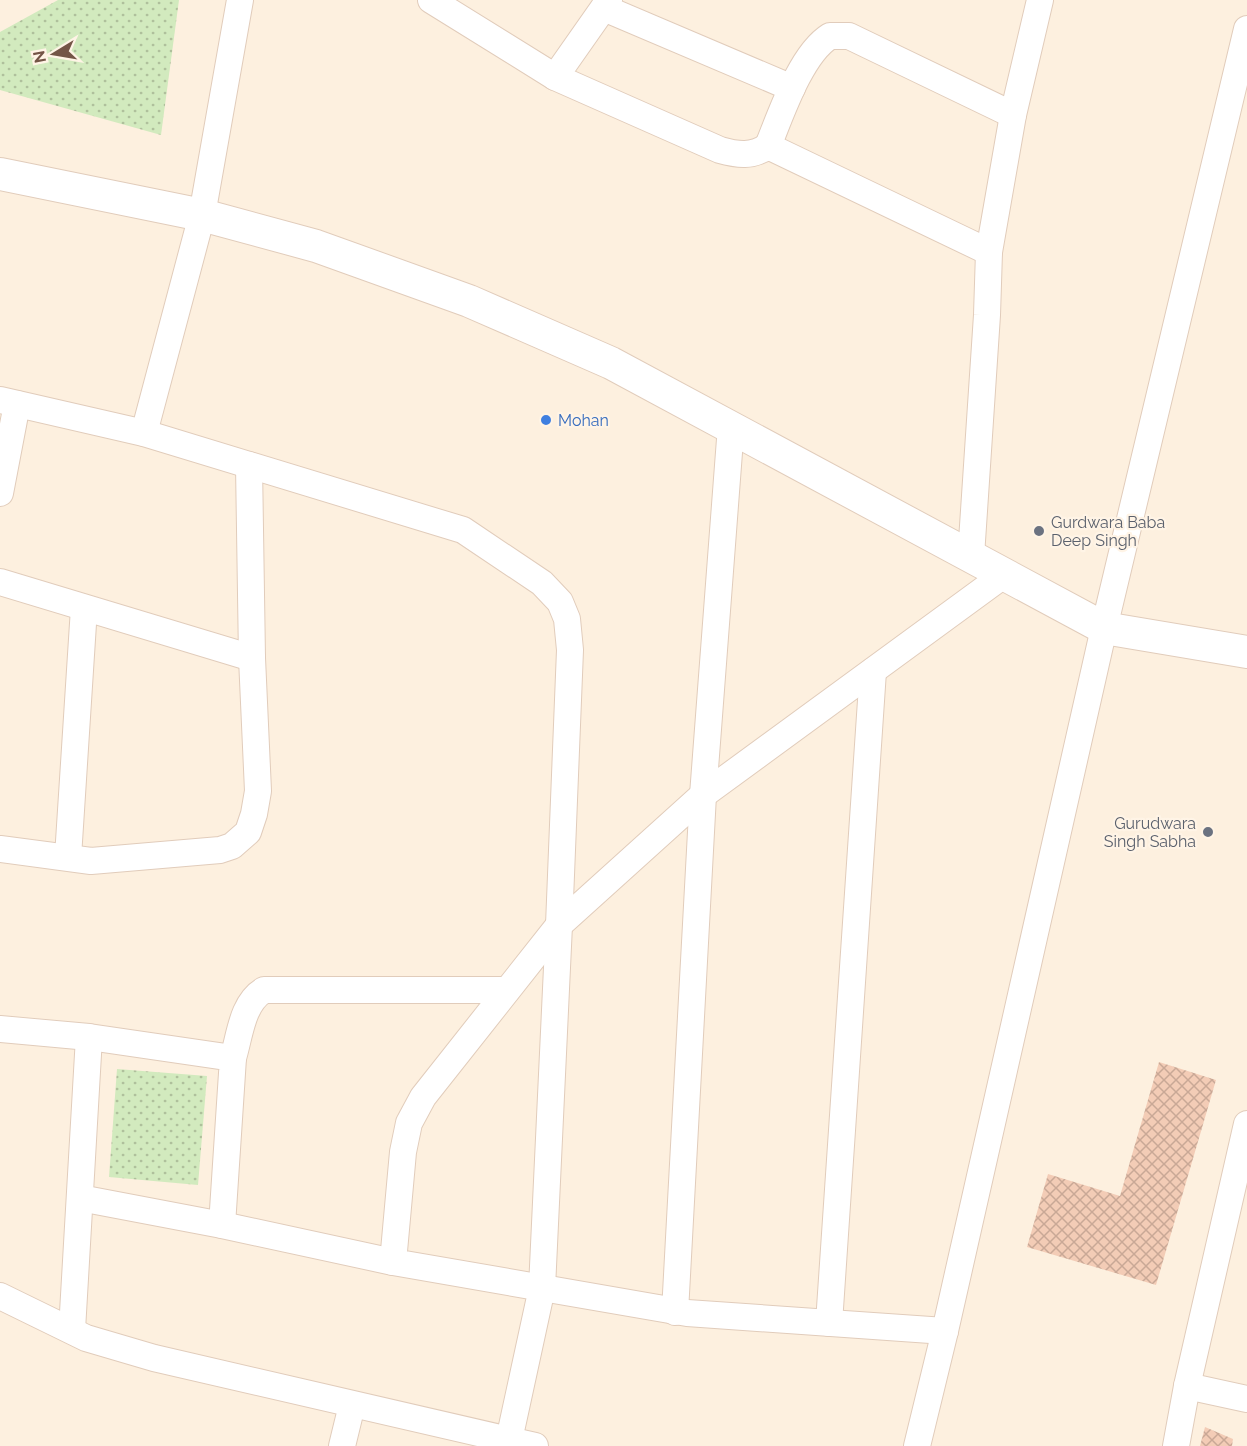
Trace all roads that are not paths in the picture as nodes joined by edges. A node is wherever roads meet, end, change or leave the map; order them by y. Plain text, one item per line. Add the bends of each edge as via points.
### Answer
1 (240, 0) edge
2 (430, 0) edge
3 (1040, 0) edge
4 (606, 4) edge
5 (1246, 36) edge
6 (555, 77) junction
7 (792, 88) junction
8 (1013, 115) junction
9 (768, 146) junction
10 (0, 174) edge
11 (202, 214) junction
12 (989, 252) junction
13 (9, 402) edge
14 (731, 426) junction
15 (144, 433) junction
16 (249, 465) junction
17 (0, 493) edge
18 (971, 556) junction
19 (1005, 574) junction
20 (0, 582) edge
21 (84, 608) junction
22 (1104, 628) junction
23 (1247, 652) edge
24 (252, 658) junction
25 (873, 671) junction
26 (703, 795) junction
27 (0, 849) edge
28 (68, 857) junction
29 (559, 926) junction
30 (507, 990) junction
31 (0, 1029) edge
32 (89, 1037) junction
33 (233, 1058) junction
34 (1247, 1124) edge
35 (1241, 1180) edge
36 (80, 1198) junction
37 (222, 1225) junction
38 (393, 1262) junction
39 (542, 1288) junction
40 (0, 1296) edge
41 (675, 1312) junction
42 (829, 1323) junction
43 (72, 1330) junction
44 (945, 1331) junction
45 (1187, 1386) junction
46 (1247, 1399) edge
47 (352, 1405) junction
48 (509, 1440) junction
49 (342, 1446) edge
50 (535, 1446) edge
51 (917, 1446) edge
52 (1176, 1446) edge

1 - 11 street
2 - 6 street
3 - 8 street
4 - 6 street
4 - 7 street
5 - 22 street
6 - 9 street via 720,150 744,155
7 - 8 street via 823,40 849,36
7 - 9 street
8 - 12 street
9 - 12 street
10 - 11 street
11 - 14 street via 316,246 469,301 611,363
11 - 15 street
12 - 18 street
13 - 15 street
13 - 17 street
14 - 18 street
14 - 26 street
15 - 16 street
16 - 24 street
16 - 29 street via 463,530 542,583 560,602 567,619 570,650
18 - 19 street
19 - 22 street
19 - 25 street
20 - 21 street
21 - 24 street
21 - 28 street
22 - 23 street
22 - 44 street
24 - 28 street via 258,791 248,832 232,846 220,850 91,861
25 - 26 street
25 - 42 street
26 - 29 street
26 - 41 street
27 - 28 street
29 - 30 street
29 - 39 street
30 - 33 street via 264,990 253,996 246,1010
30 - 38 street via 423,1098 409,1123
31 - 32 street
32 - 33 street
32 - 36 street
33 - 37 street
34 - 35 street
35 - 45 street
36 - 37 street
36 - 43 street
37 - 38 street
38 - 39 street
39 - 41 street
39 - 48 street
40 - 43 street
41 - 42 street
42 - 44 street
43 - 47 street via 86,1338 154,1358
44 - 51 street
45 - 46 street
45 - 52 street
47 - 48 street
47 - 49 street
48 - 50 street

